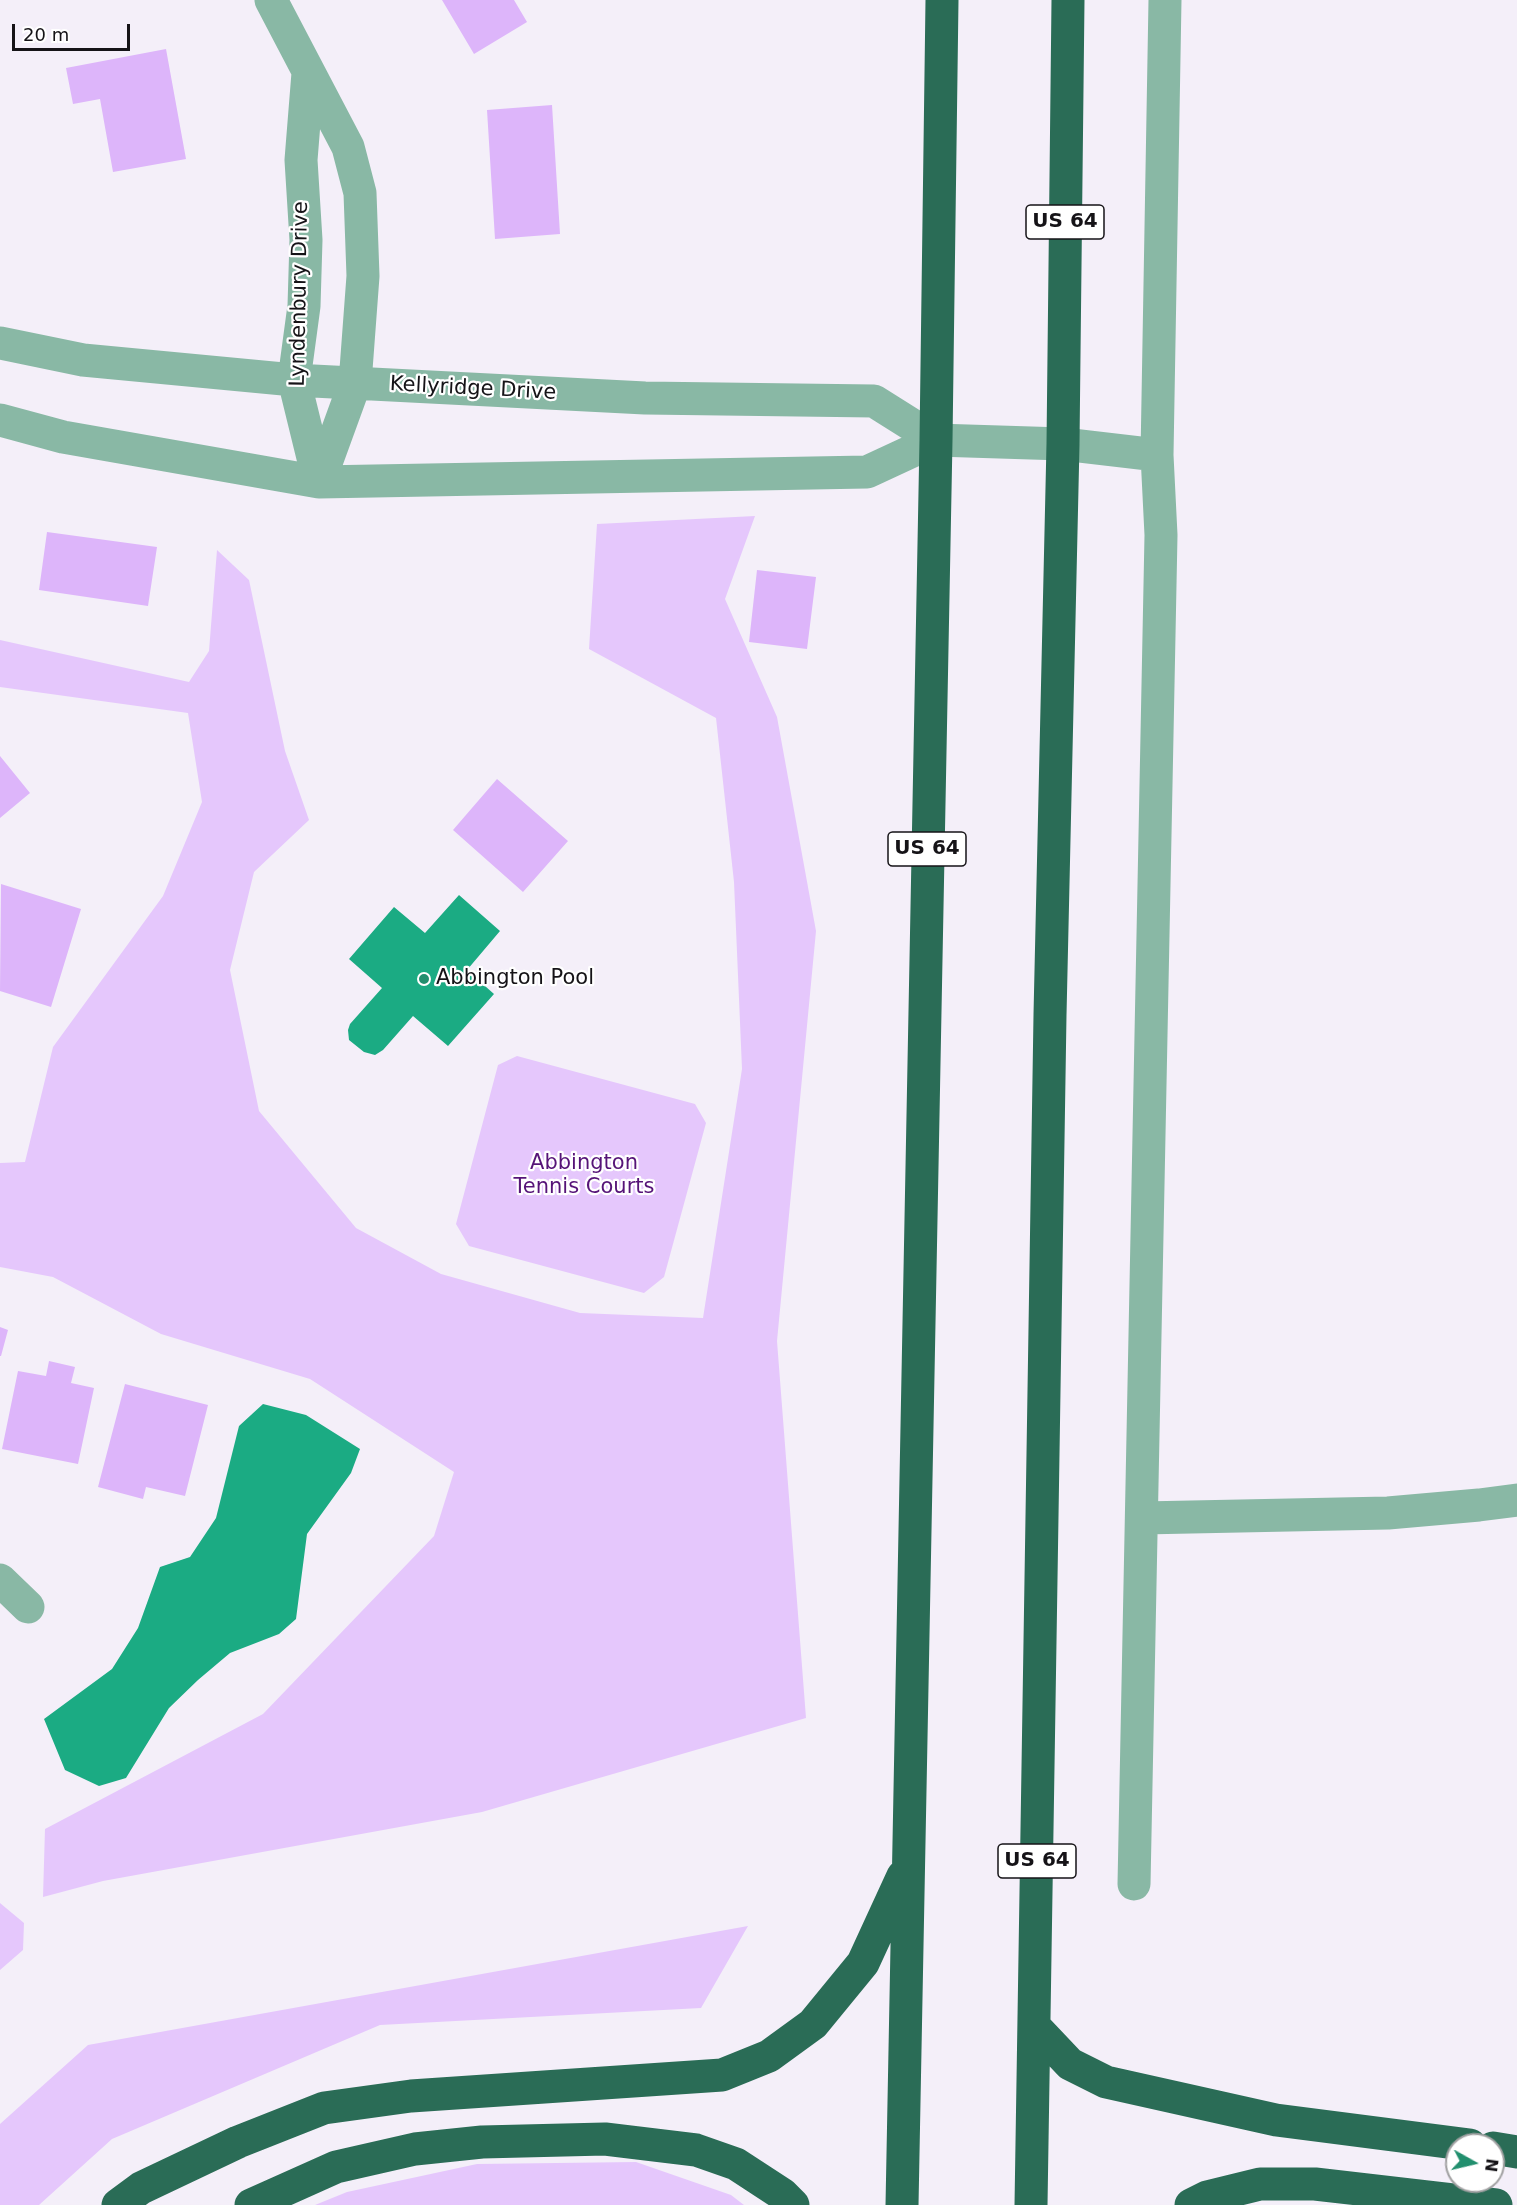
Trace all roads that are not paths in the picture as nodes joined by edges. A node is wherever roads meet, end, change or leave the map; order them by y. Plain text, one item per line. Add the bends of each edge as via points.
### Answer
1 (271, 0) edge
2 (942, 0) edge
3 (1068, 0) edge
4 (1165, 0) edge
5 (308, 73) junction
6 (0, 344) edge
7 (294, 380) junction
8 (355, 383) junction
9 (0, 420) edge
10 (936, 440) junction
11 (1063, 444) junction
12 (1157, 455) junction
13 (319, 482) junction
14 (1517, 1500) edge
15 (1142, 1518) junction
16 (0, 1580) edge
17 (28, 1607) dead end
18 (908, 1863) junction
19 (1134, 1884) dead end
20 (1034, 2026) junction
21 (1445, 2142) edge
22 (118, 2205) edge
23 (251, 2205) edge
24 (793, 2205) edge
25 (902, 2205) edge
26 (1031, 2205) edge
27 (1191, 2205) edge
28 (1496, 2205) edge

1 - 5 street
2 - 10 highway, US 64
3 - 11 highway, US 64
4 - 12 street
5 - 7 street, Lyndenbury Drive via 301,160 306,240 303,306
5 - 8 street via 348,147 360,194 363,276
6 - 7 street, Kellyridge Drive via 83,360
7 - 8 street, Kellyridge Drive
7 - 13 street, Lyndenbury Drive
8 - 10 street, Kellyridge Drive via 645,398 874,401
8 - 13 street
9 - 13 street via 63,437
10 - 11 street
10 - 13 street via 867,472
10 - 18 highway, US 64
11 - 12 street
11 - 20 highway, US 64
12 - 15 street via 1161,535
14 - 15 street via 1388,1513
15 - 19 street
16 - 17 street
18 - 22 highway via 863,1963 813,2024 769,2056 722,2075 411,2096 324,2108 227,2147 141,2188
18 - 25 highway, US 64
20 - 21 highway via 1070,2064 1106,2082 1276,2120
20 - 26 highway, US 64
23 - 24 highway via 336,2167 415,2149 482,2142 605,2139 696,2150 736,2164
27 - 28 highway via 1260,2184 1315,2184

